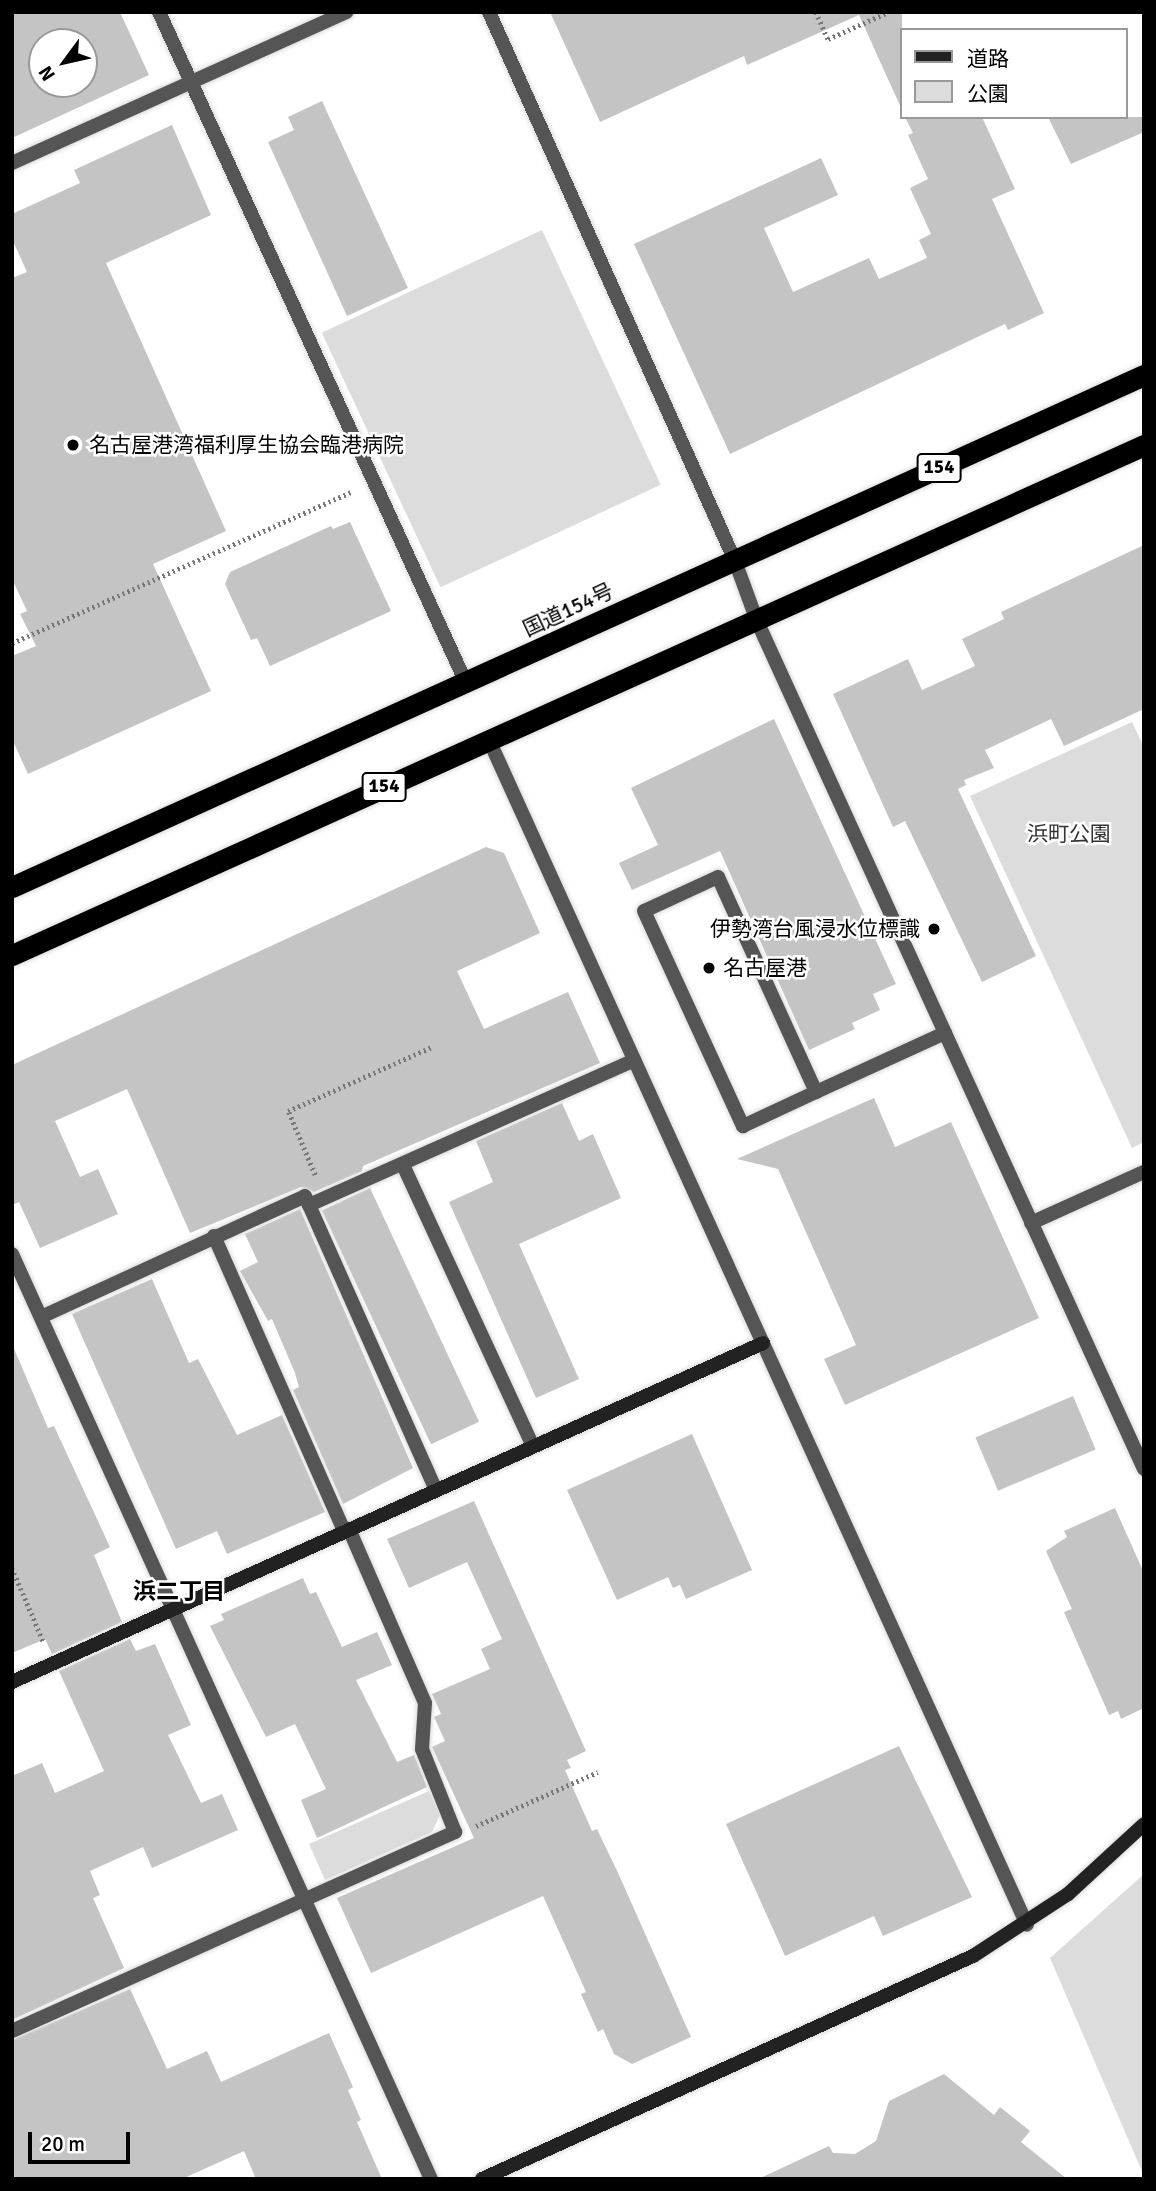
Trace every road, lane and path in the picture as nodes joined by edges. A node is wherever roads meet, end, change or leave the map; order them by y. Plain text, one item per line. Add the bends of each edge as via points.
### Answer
1 (159, 12) edge
2 (346, 12) edge
3 (489, 12) edge
4 (816, 12) edge
5 (888, 12) edge
6 (191, 82) junction
7 (12, 163) edge
8 (1144, 375) edge
9 (1144, 445) edge
10 (374, 482) junction
11 (735, 561) junction
12 (757, 621) junction
13 (12, 643) edge
14 (466, 683) junction
15 (489, 740) junction
16 (12, 887) edge
17 (12, 955) edge
18 (945, 1033) junction
19 (432, 1047) dead end
20 (634, 1060) junction
21 (816, 1092) junction
22 (403, 1164) junction
23 (1144, 1172) edge
24 (325, 1199) junction
25 (309, 1205) junction
26 (1031, 1223) junction
27 (214, 1236) junction
28 (12, 1254) edge
29 (41, 1317) junction
30 (763, 1343) junction
31 (533, 1446) junction
32 (1144, 1469) edge
33 (436, 1490) junction
34 (346, 1530) junction
35 (12, 1568) edge
36 (172, 1608) junction
37 (52, 1663) junction
38 (12, 1682) edge
39 (598, 1772) dead end
40 (1144, 1824) edge
41 (455, 1832) junction
42 (305, 1901) junction
43 (1027, 1924) junction
44 (12, 2031) edge
45 (431, 2179) edge
46 (482, 2179) edge

1 - 6 street
2 - 6 street
3 - 11 street
4 - 5 path via 828,38
6 - 7 street
6 - 10 street
8 - 11 highway, 国道154号 / 154
9 - 12 highway, 154
10 - 13 path
10 - 14 street
11 - 12 street
11 - 14 highway, 国道154号 / 154
12 - 15 highway, 154
12 - 18 street
14 - 16 highway, 国道154号 / 154
15 - 17 highway, 154
15 - 20 street
18 - 21 street
18 - 26 street
19 - 24 path via 288,1111
20 - 22 street
20 - 30 street
21 - 21 street via 743,1126 645,911 718,877
22 - 24 street
22 - 31 street
23 - 26 street
24 - 25 street
25 - 27 street via 305,1196
25 - 33 street
26 - 32 street
27 - 29 street
27 - 34 street
28 - 29 street
29 - 36 street
30 - 31 street
30 - 43 street
31 - 33 street
33 - 34 street
34 - 36 street
34 - 41 street via 425,1703 422,1749
35 - 37 path
36 - 37 street
36 - 42 street
37 - 38 street
39 - 41 path
40 - 43 street via 1068,1894
41 - 42 street
42 - 44 street
42 - 45 street
43 - 46 street via 964,1960

